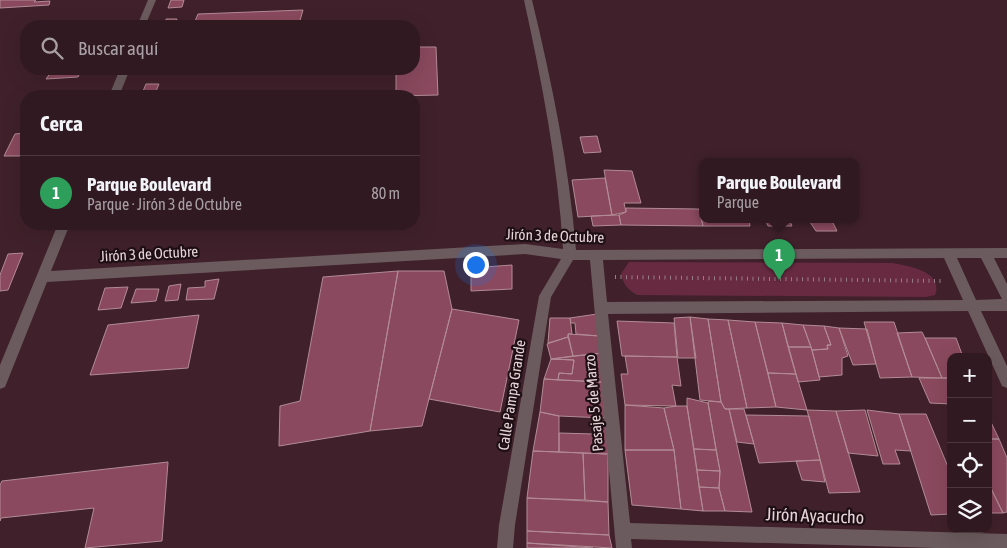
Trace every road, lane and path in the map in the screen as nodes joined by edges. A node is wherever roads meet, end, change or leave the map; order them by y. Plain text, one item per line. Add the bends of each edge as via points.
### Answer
1 (152, 0) edge
2 (528, 0) edge
3 (144, 20) edge
4 (123, 75) edge
5 (116, 90) edge
6 (62, 230) edge
7 (985, 252) junction
8 (948, 253) junction
9 (1007, 253) edge
10 (570, 255) junction
11 (596, 255) junction
12 (42, 277) junction
13 (598, 277) junction
14 (961, 282) junction
15 (1007, 297) edge
16 (972, 305) junction
17 (1007, 305) edge
18 (601, 308) junction
19 (1007, 381) edge
20 (0, 382) edge
21 (622, 531) junction
22 (1007, 542) edge
23 (505, 548) edge
24 (624, 548) edge

1 - 3 street
2 - 10 street via 565,190
4 - 5 street
6 - 12 street
7 - 8 street, Jirón 3 de Octubre
7 - 9 street, Jirón 3 de Octubre
7 - 15 street
8 - 11 street, Jirón 3 de Octubre
8 - 14 street
10 - 11 street, Jirón 3 de Octubre
10 - 12 street, Jirón 3 de Octubre via 525,249
10 - 23 street, Calle Pampa Grande via 545,296
11 - 13 street, Pasaje 5 de Marzo
12 - 20 street
13 - 14 path
13 - 18 street, Pasaje 5 de Marzo
14 - 16 street
16 - 17 street
16 - 18 street
16 - 19 street
18 - 21 street, Pasaje 5 de Marzo
21 - 22 street, Jirón Ayacucho
21 - 24 street, Pasaje 5 de Marzo

